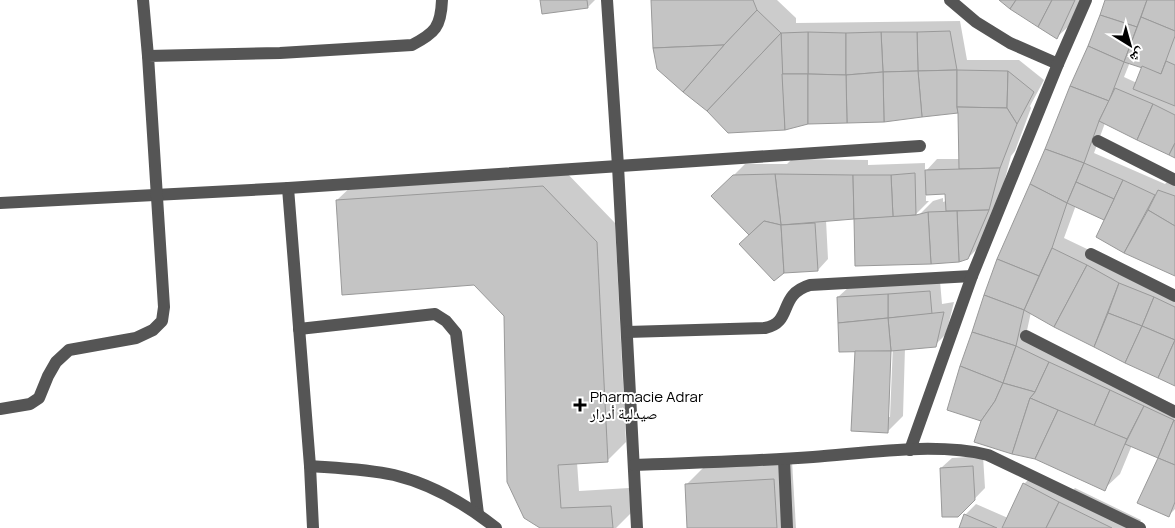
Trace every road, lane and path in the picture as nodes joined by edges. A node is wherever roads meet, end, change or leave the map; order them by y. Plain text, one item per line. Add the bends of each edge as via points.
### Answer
1 (143, 0) edge
2 (442, 0) edge
3 (607, 0) edge
4 (950, 0) edge
5 (1086, 0) edge
6 (148, 56) junction
7 (1058, 64) junction
8 (1098, 141) dead end
9 (920, 146) dead end
10 (618, 166) junction
11 (1175, 180) edge
12 (288, 188) junction
13 (157, 195) junction
14 (0, 203) edge
15 (1091, 254) dead end
16 (972, 276) junction
17 (1175, 296) edge
18 (300, 330) junction
19 (626, 332) junction
20 (1026, 336) dead end
21 (0, 409) edge
22 (1175, 412) edge
23 (910, 450) junction
24 (784, 459) junction
25 (634, 465) junction
26 (310, 466) junction
27 (478, 514) junction
28 (313, 528) edge
29 (496, 528) edge
30 (638, 528) edge
31 (786, 528) edge
32 (1140, 528) edge

1 - 6 street
2 - 6 street via 442,17 436,29 412,45
3 - 10 street
4 - 7 street via 976,22 1010,43
5 - 7 street
6 - 13 street
7 - 16 street
8 - 11 street
9 - 10 street
10 - 12 street
10 - 19 street
12 - 13 street
12 - 18 street
13 - 14 street
13 - 21 street via 164,307 162,321 153,330 136,338 68,350 56,362 39,398 30,404
15 - 17 street
16 - 19 street via 810,285 791,296 781,321 765,328
16 - 23 street
18 - 26 street
18 - 27 street via 435,314 446,321 456,333
19 - 25 street
20 - 22 street
23 - 24 street
23 - 32 street via 968,450 988,455
24 - 25 street
24 - 31 street
25 - 30 street
26 - 27 street via 369,470 396,476 420,484
26 - 28 street
27 - 29 street

